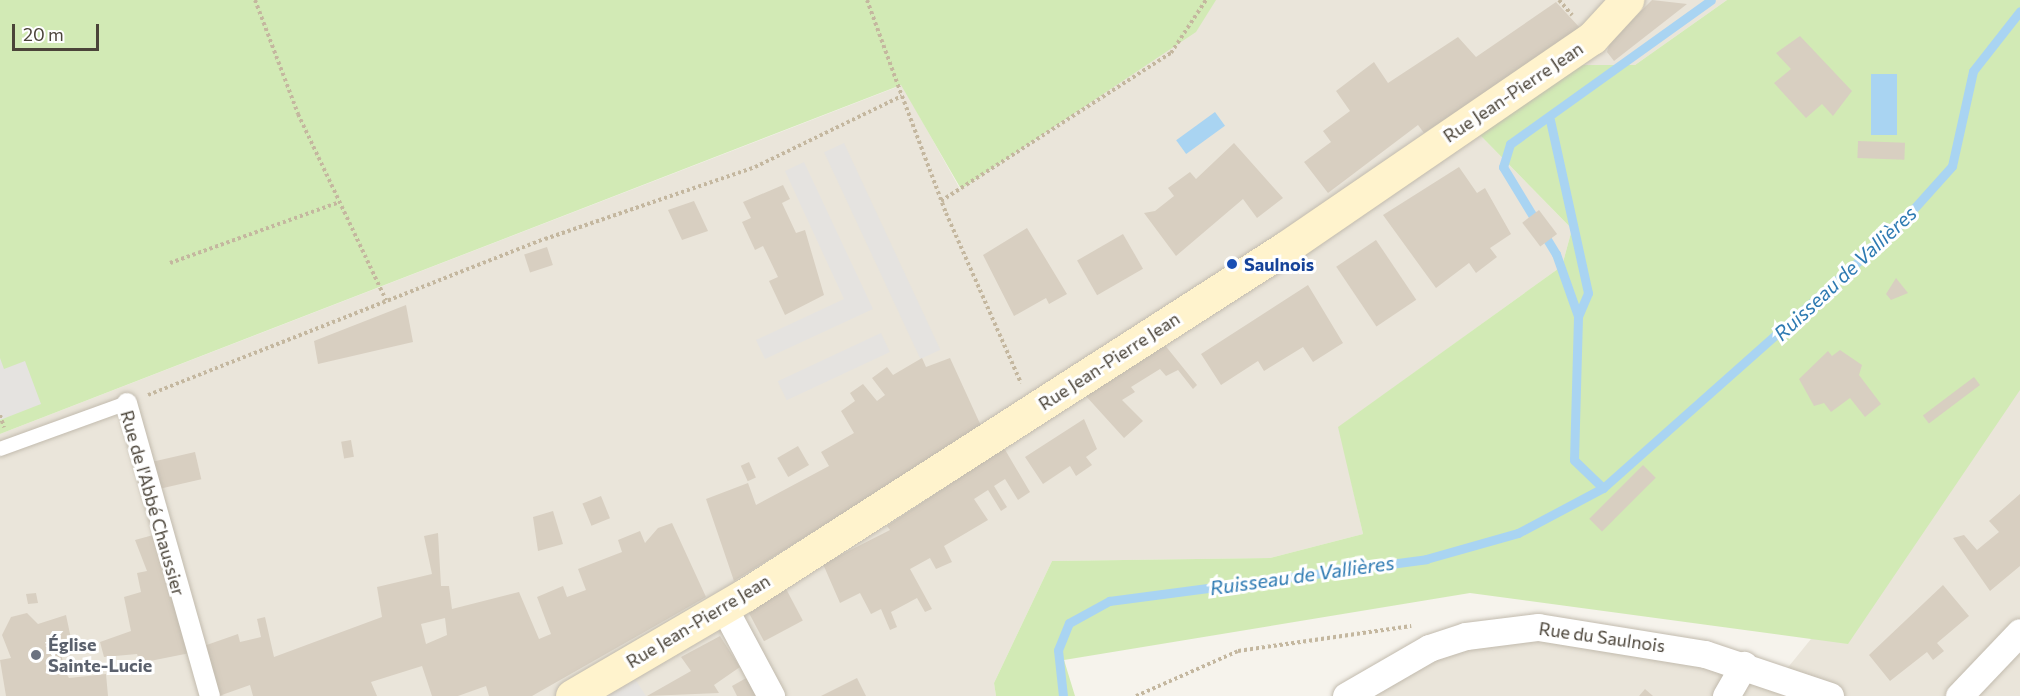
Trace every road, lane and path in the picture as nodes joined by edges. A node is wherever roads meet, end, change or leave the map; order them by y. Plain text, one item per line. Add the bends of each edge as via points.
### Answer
1 (255, 0) edge
2 (867, 0) edge
3 (1206, 0) edge
4 (1627, 0) edge
5 (902, 96) junction
6 (941, 201) junction
7 (339, 202) junction
8 (170, 263) dead end
9 (386, 300) junction
10 (128, 403) junction
11 (1034, 410) junction
12 (0, 449) edge
13 (724, 608) junction
14 (2020, 632) edge
15 (1429, 648) junction
16 (1744, 665) junction
17 (210, 696) edge
18 (572, 696) edge
19 (771, 696) edge
20 (1136, 696) edge
21 (1346, 696) edge
22 (1726, 696) edge
23 (1830, 696) edge
24 (1959, 696) edge

1 - 7 path
2 - 5 path
3 - 6 path via 1171,53
4 - 11 main road, Rue Jean-Pierre Jean via 1592,38 1284,248
5 - 6 path
5 - 9 path via 755,167
6 - 11 path
7 - 8 path
7 - 9 path
9 - 10 path
10 - 12 lane, Rue de l'Abbé Chaussier
10 - 17 street, Rue de l'Abbé Chaussier
11 - 13 main road, Rue Jean-Pierre Jean
13 - 18 main road, Rue Jean-Pierre Jean
13 - 19 street
14 - 24 street
15 - 16 street, Rue du Saulnois via 1466,636 1538,627 1620,636
15 - 20 path via 1417,628 1405,625 1332,640 1274,643 1176,674
15 - 21 street, Rue du Saulnois
16 - 22 street
16 - 23 street, Rue du Saulnois

